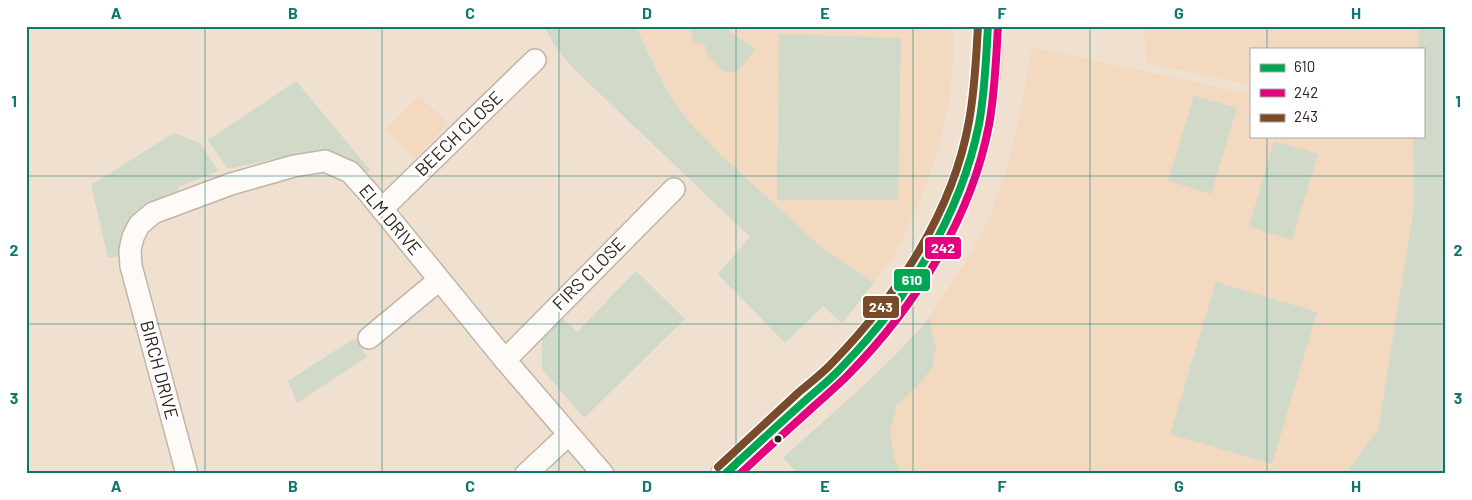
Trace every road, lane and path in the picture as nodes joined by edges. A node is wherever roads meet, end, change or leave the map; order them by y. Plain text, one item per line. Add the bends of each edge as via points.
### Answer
1 (988, 26) edge
2 (535, 60) dead end
3 (674, 189) dead end
4 (382, 209) junction
5 (131, 266) joint
6 (439, 280) junction
7 (369, 338) dead end
8 (504, 360) junction
9 (568, 435) junction
10 (186, 474) edge
11 (526, 474) edge
12 (603, 474) edge
13 (725, 474) edge

1 - 13 street via 985,84 967,170 954,206 919,272 897,304 842,367
2 - 4 street, BEECH CLOSE
3 - 8 street, FIRS CLOSE
4 - 5 street, ELM DRIVE via 350,172 325,161 294,166 231,184 153,213 139,225 132,237
4 - 6 street, ELM DRIVE
5 - 10 street, BIRCH DRIVE
6 - 7 street
6 - 8 street, ELM DRIVE
8 - 9 street, ELM DRIVE
9 - 11 street
9 - 12 street, ELM DRIVE

